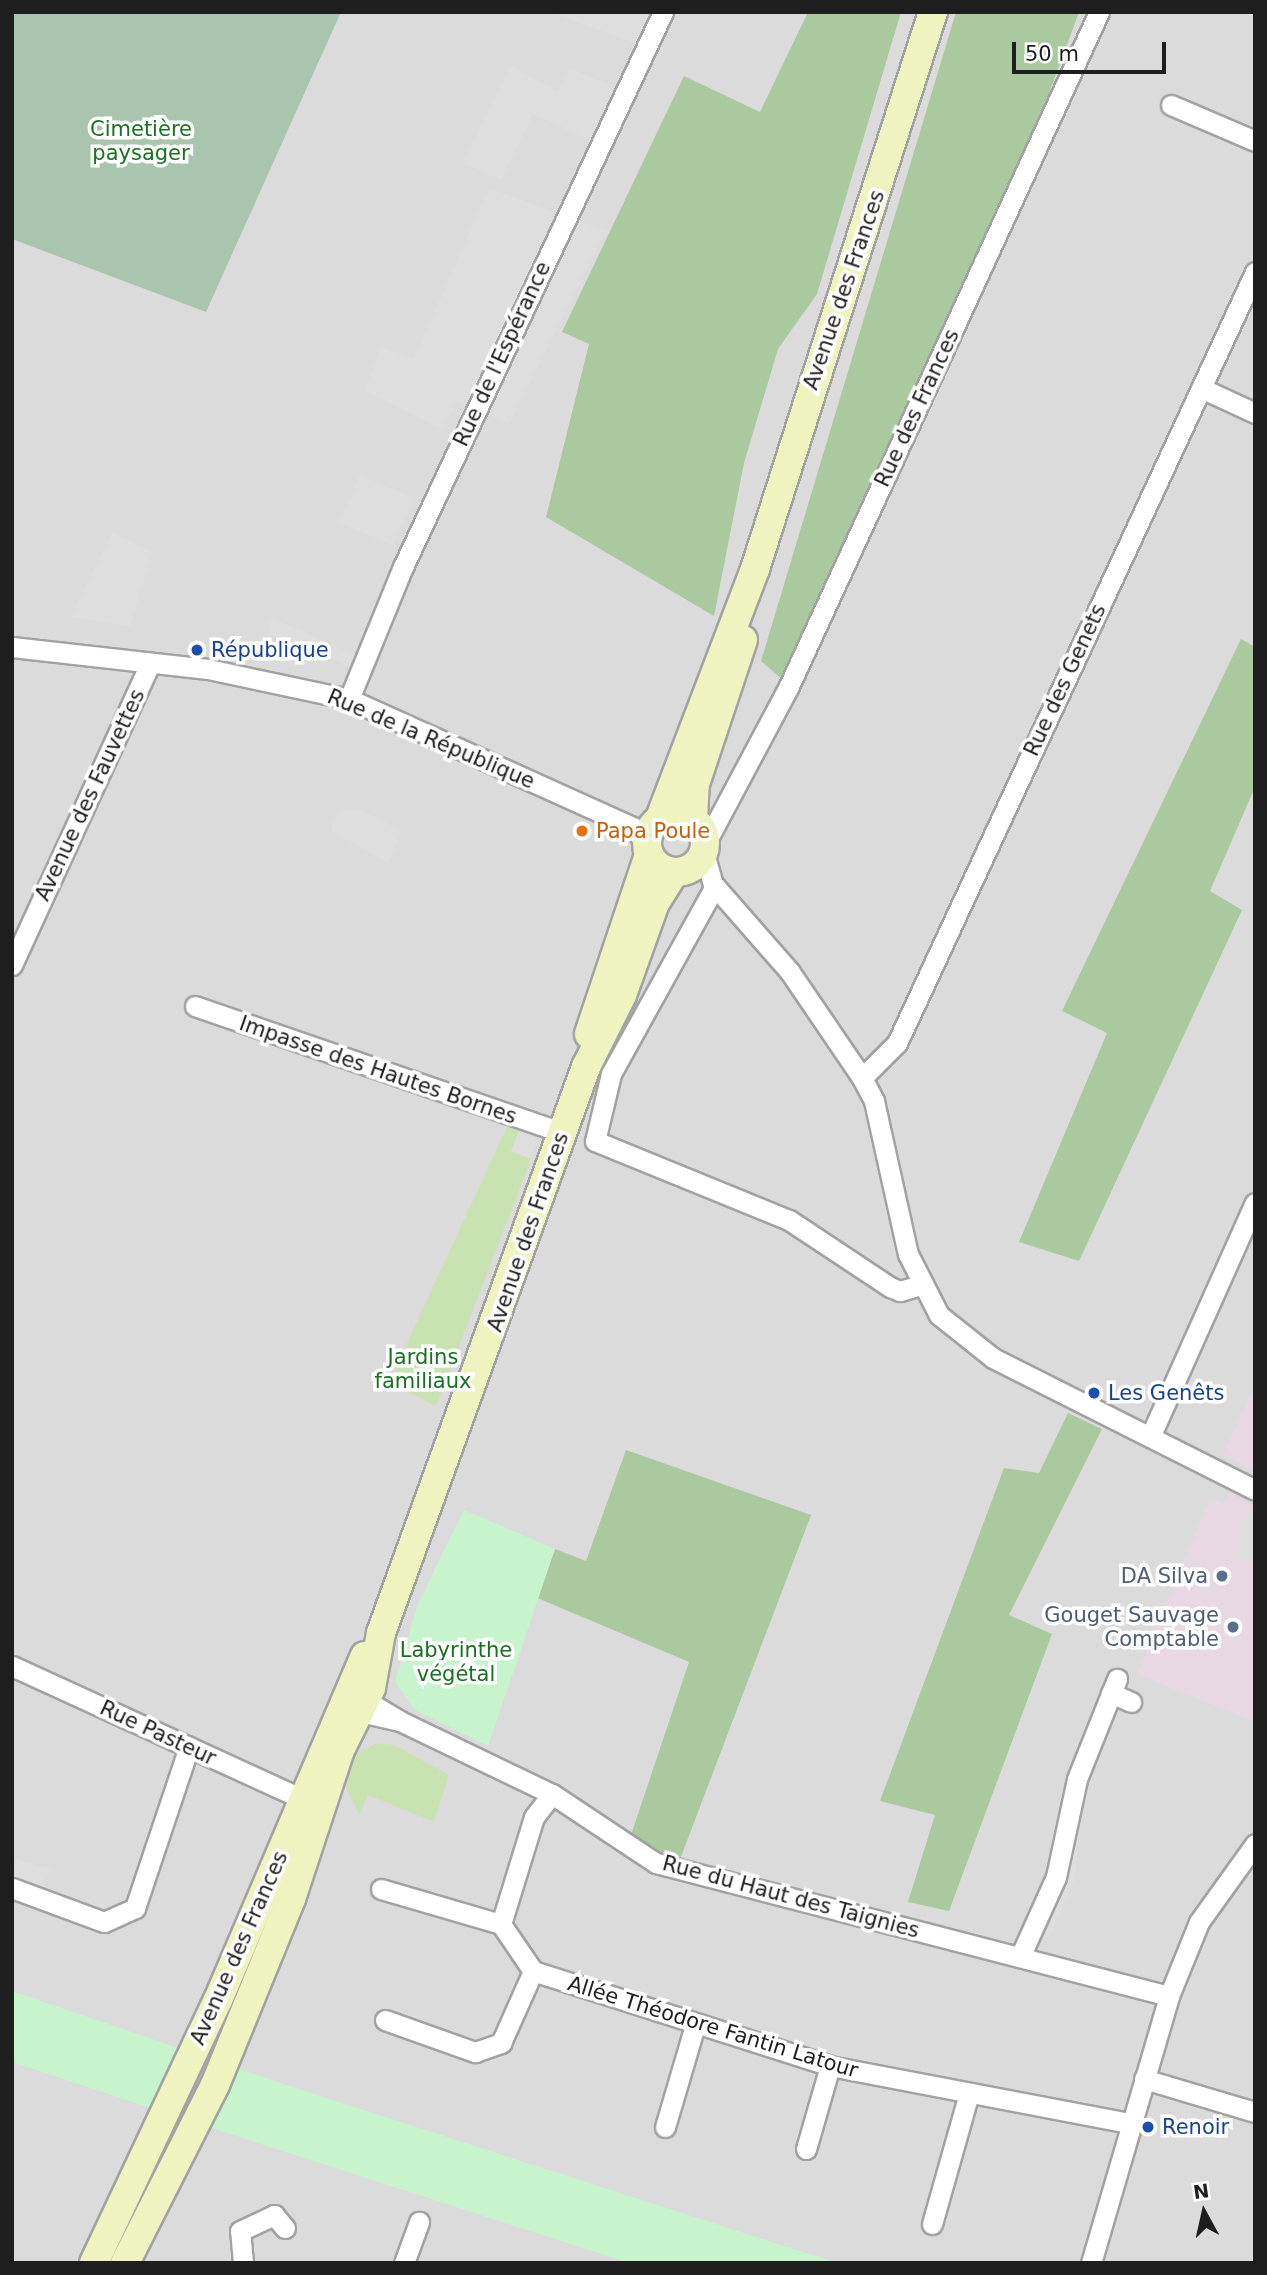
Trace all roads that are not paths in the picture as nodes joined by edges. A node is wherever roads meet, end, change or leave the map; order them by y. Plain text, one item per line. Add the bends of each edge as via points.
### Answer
1 (663, 12) edge
2 (933, 12) edge
3 (1099, 12) edge
4 (1171, 105) dead end
5 (1255, 141) edge
6 (1255, 272) edge
7 (1201, 388) junction
8 (1255, 414) edge
9 (755, 569) junction
10 (12, 646) edge
11 (150, 663) junction
12 (349, 699) junction
13 (649, 834) junction
14 (699, 834) junction
15 (678, 872) junction
16 (714, 885) junction
17 (12, 965) edge
18 (195, 1006) dead end
19 (586, 1067) junction
20 (862, 1078) junction
21 (563, 1133) junction
22 (1255, 1203) edge
23 (921, 1285) junction
24 (1151, 1435) junction
25 (1255, 1490) edge
26 (12, 1666) edge
27 (1131, 1702) dead end
28 (355, 1703) junction
29 (189, 1747) junction
30 (552, 1794) junction
31 (315, 1796) junction
32 (1255, 1844) edge
33 (12, 1888) edge
34 (382, 1889) dead end
35 (501, 1924) junction
36 (1020, 1957) junction
37 (533, 1971) junction
38 (1169, 1996) junction
39 (385, 2020) dead end
40 (695, 2025) junction
41 (830, 2066) junction
42 (1144, 2079) junction
43 (969, 2093) junction
44 (1255, 2112) edge
45 (1130, 2123) junction
46 (665, 2127) dead end
47 (806, 2149) dead end
48 (419, 2222) dead end
49 (932, 2224) dead end
50 (285, 2228) dead end
51 (94, 2263) edge
52 (125, 2263) edge
53 (243, 2263) edge
54 (404, 2263) edge
55 (1091, 2263) edge

1 - 12 street, Rue de l'Espérance via 403,567
2 - 9 main road, Avenue des Frances
3 - 14 street, Rue des Frances via 733,802
4 - 5 street
6 - 7 street, Rue des Genets
7 - 8 street
7 - 20 street, Rue des Genets via 897,1043
9 - 13 main road, Avenue des Frances
9 - 14 main road, Avenue des Frances via 736,672 692,795
10 - 11 street, Rue de la République
11 - 12 street, Rue de la République via 261,677
11 - 17 street, Avenue des Fauvettes
12 - 13 street, Rue de la République
13 - 14 main road
13 - 15 main road
13 - 19 main road, Avenue des Frances via 596,1010
14 - 15 main road
14 - 16 street
15 - 16 street
15 - 19 main road, Avenue des Frances
16 - 20 street via 790,972
16 - 23 street, Avenue des Frances via 611,1074 595,1141 789,1220 890,1287 900,1291
18 - 21 street, Impasse des Hautes Bornes
19 - 21 main road, Avenue des Frances
20 - 23 street via 874,1101
21 - 28 main road, Avenue des Frances
22 - 24 street
23 - 24 street via 939,1315 987,1354
24 - 25 street
26 - 29 street, Rue Pasteur
27 - 36 street via 1114,1686 1077,1779 1056,1877
28 - 30 street, Rue du Haut des Taignies
28 - 31 main road, Avenue des Frances via 340,1750
29 - 31 street, Rue Pasteur
29 - 33 street via 135,1908 104,1922
30 - 35 street via 534,1817
30 - 36 street, Rue du Haut des Taignies via 656,1863
31 - 51 main road, Avenue des Frances
31 - 52 main road, Avenue des Frances via 284,1914 215,2085
32 - 38 street via 1199,1922
34 - 35 street
35 - 37 street
36 - 38 street, Rue du Haut des Taignies
37 - 39 street via 500,2043 475,2052
37 - 40 street, Allée Théodore Fantin Latour
38 - 42 street
40 - 41 street, Allée Théodore Fantin Latour
40 - 46 street
41 - 43 street, Allée Théodore Fantin Latour
41 - 47 street
42 - 44 street
42 - 45 street
43 - 45 street, Allée Théodore Fantin Latour
43 - 49 street
45 - 55 street
48 - 54 street
50 - 53 street via 274,2216 240,2231

